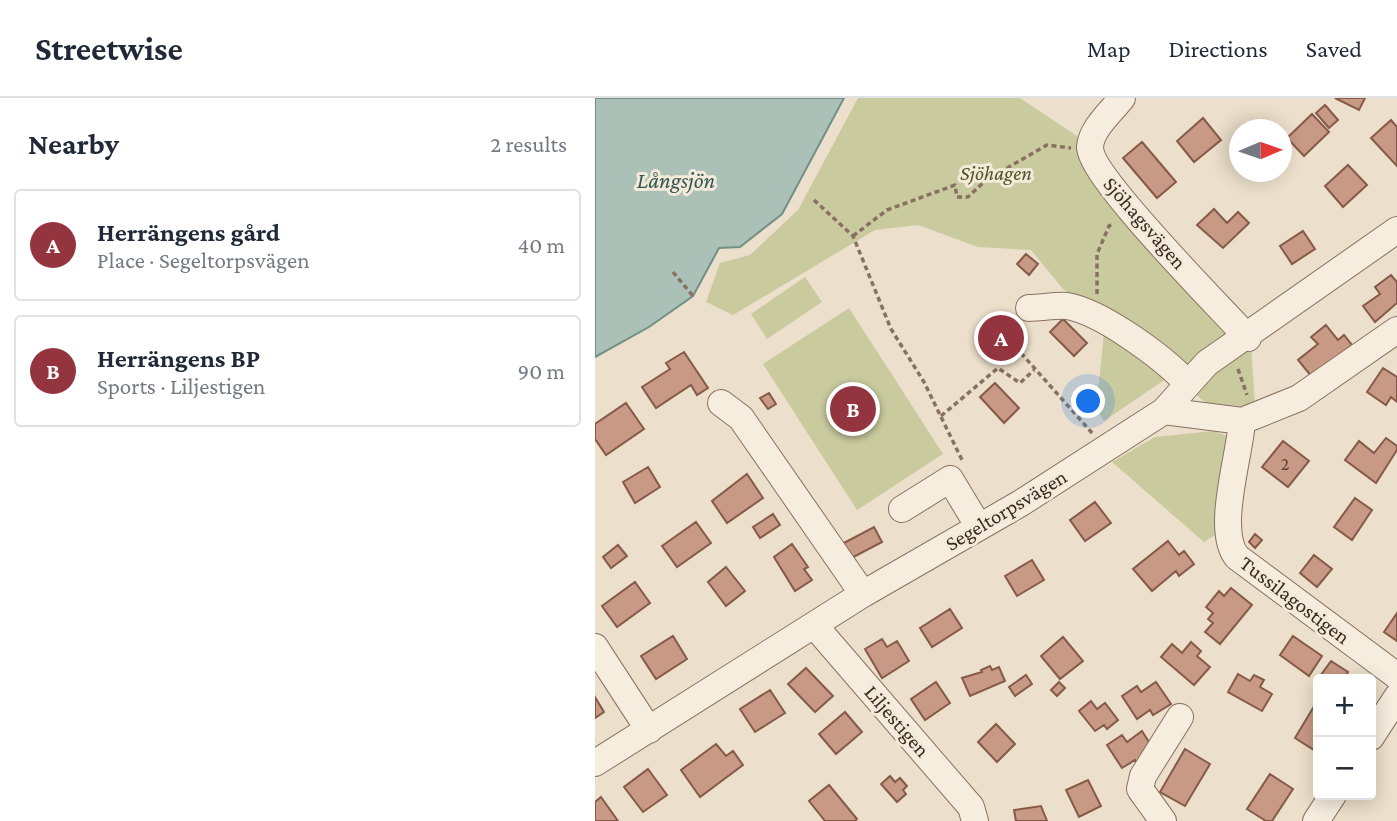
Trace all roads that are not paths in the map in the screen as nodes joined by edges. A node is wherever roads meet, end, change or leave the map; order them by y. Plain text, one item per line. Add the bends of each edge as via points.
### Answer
1 (1122, 98) edge
2 (1397, 230) edge
3 (1028, 308) dead end
4 (1397, 330) edge
5 (1239, 343) junction
6 (1187, 383) junction
7 (721, 403) dead end
8 (1164, 411) junction
9 (1247, 419) junction
10 (902, 509) dead end
11 (979, 527) junction
12 (863, 594) junction
13 (814, 625) junction
14 (595, 647) edge
15 (1397, 676) edge
16 (1397, 697) edge
17 (1180, 716) dead end
18 (1376, 729) edge
19 (649, 730) junction
20 (595, 763) edge
21 (1330, 800) edge
22 (975, 821) edge
23 (1163, 821) edge
24 (1316, 821) edge

1 - 5 street, Sjöhagsvägen via 1095,132 1090,145 1092,161
2 - 5 street, Segeltorpsvägen
3 - 6 street via 1068,306 1110,324 1171,366
4 - 9 street via 1300,398
5 - 6 street, Segeltorpsvägen via 1207,363
6 - 8 street, Segeltorpsvägen
7 - 12 street via 741,418
8 - 9 street
8 - 11 street, Segeltorpsvägen
9 - 15 street, Tussilagostigen via 1229,510 1230,548
10 - 11 street via 950,479
11 - 12 street, Segeltorpsvägen
12 - 13 street, Segeltorpsvägen
13 - 19 street, Segeltorpsvägen
13 - 22 street, Liljestigen via 971,807
14 - 19 street
16 - 18 street
17 - 23 street via 1143,776 1140,789
19 - 20 street, Segeltorpsvägen
21 - 24 street

